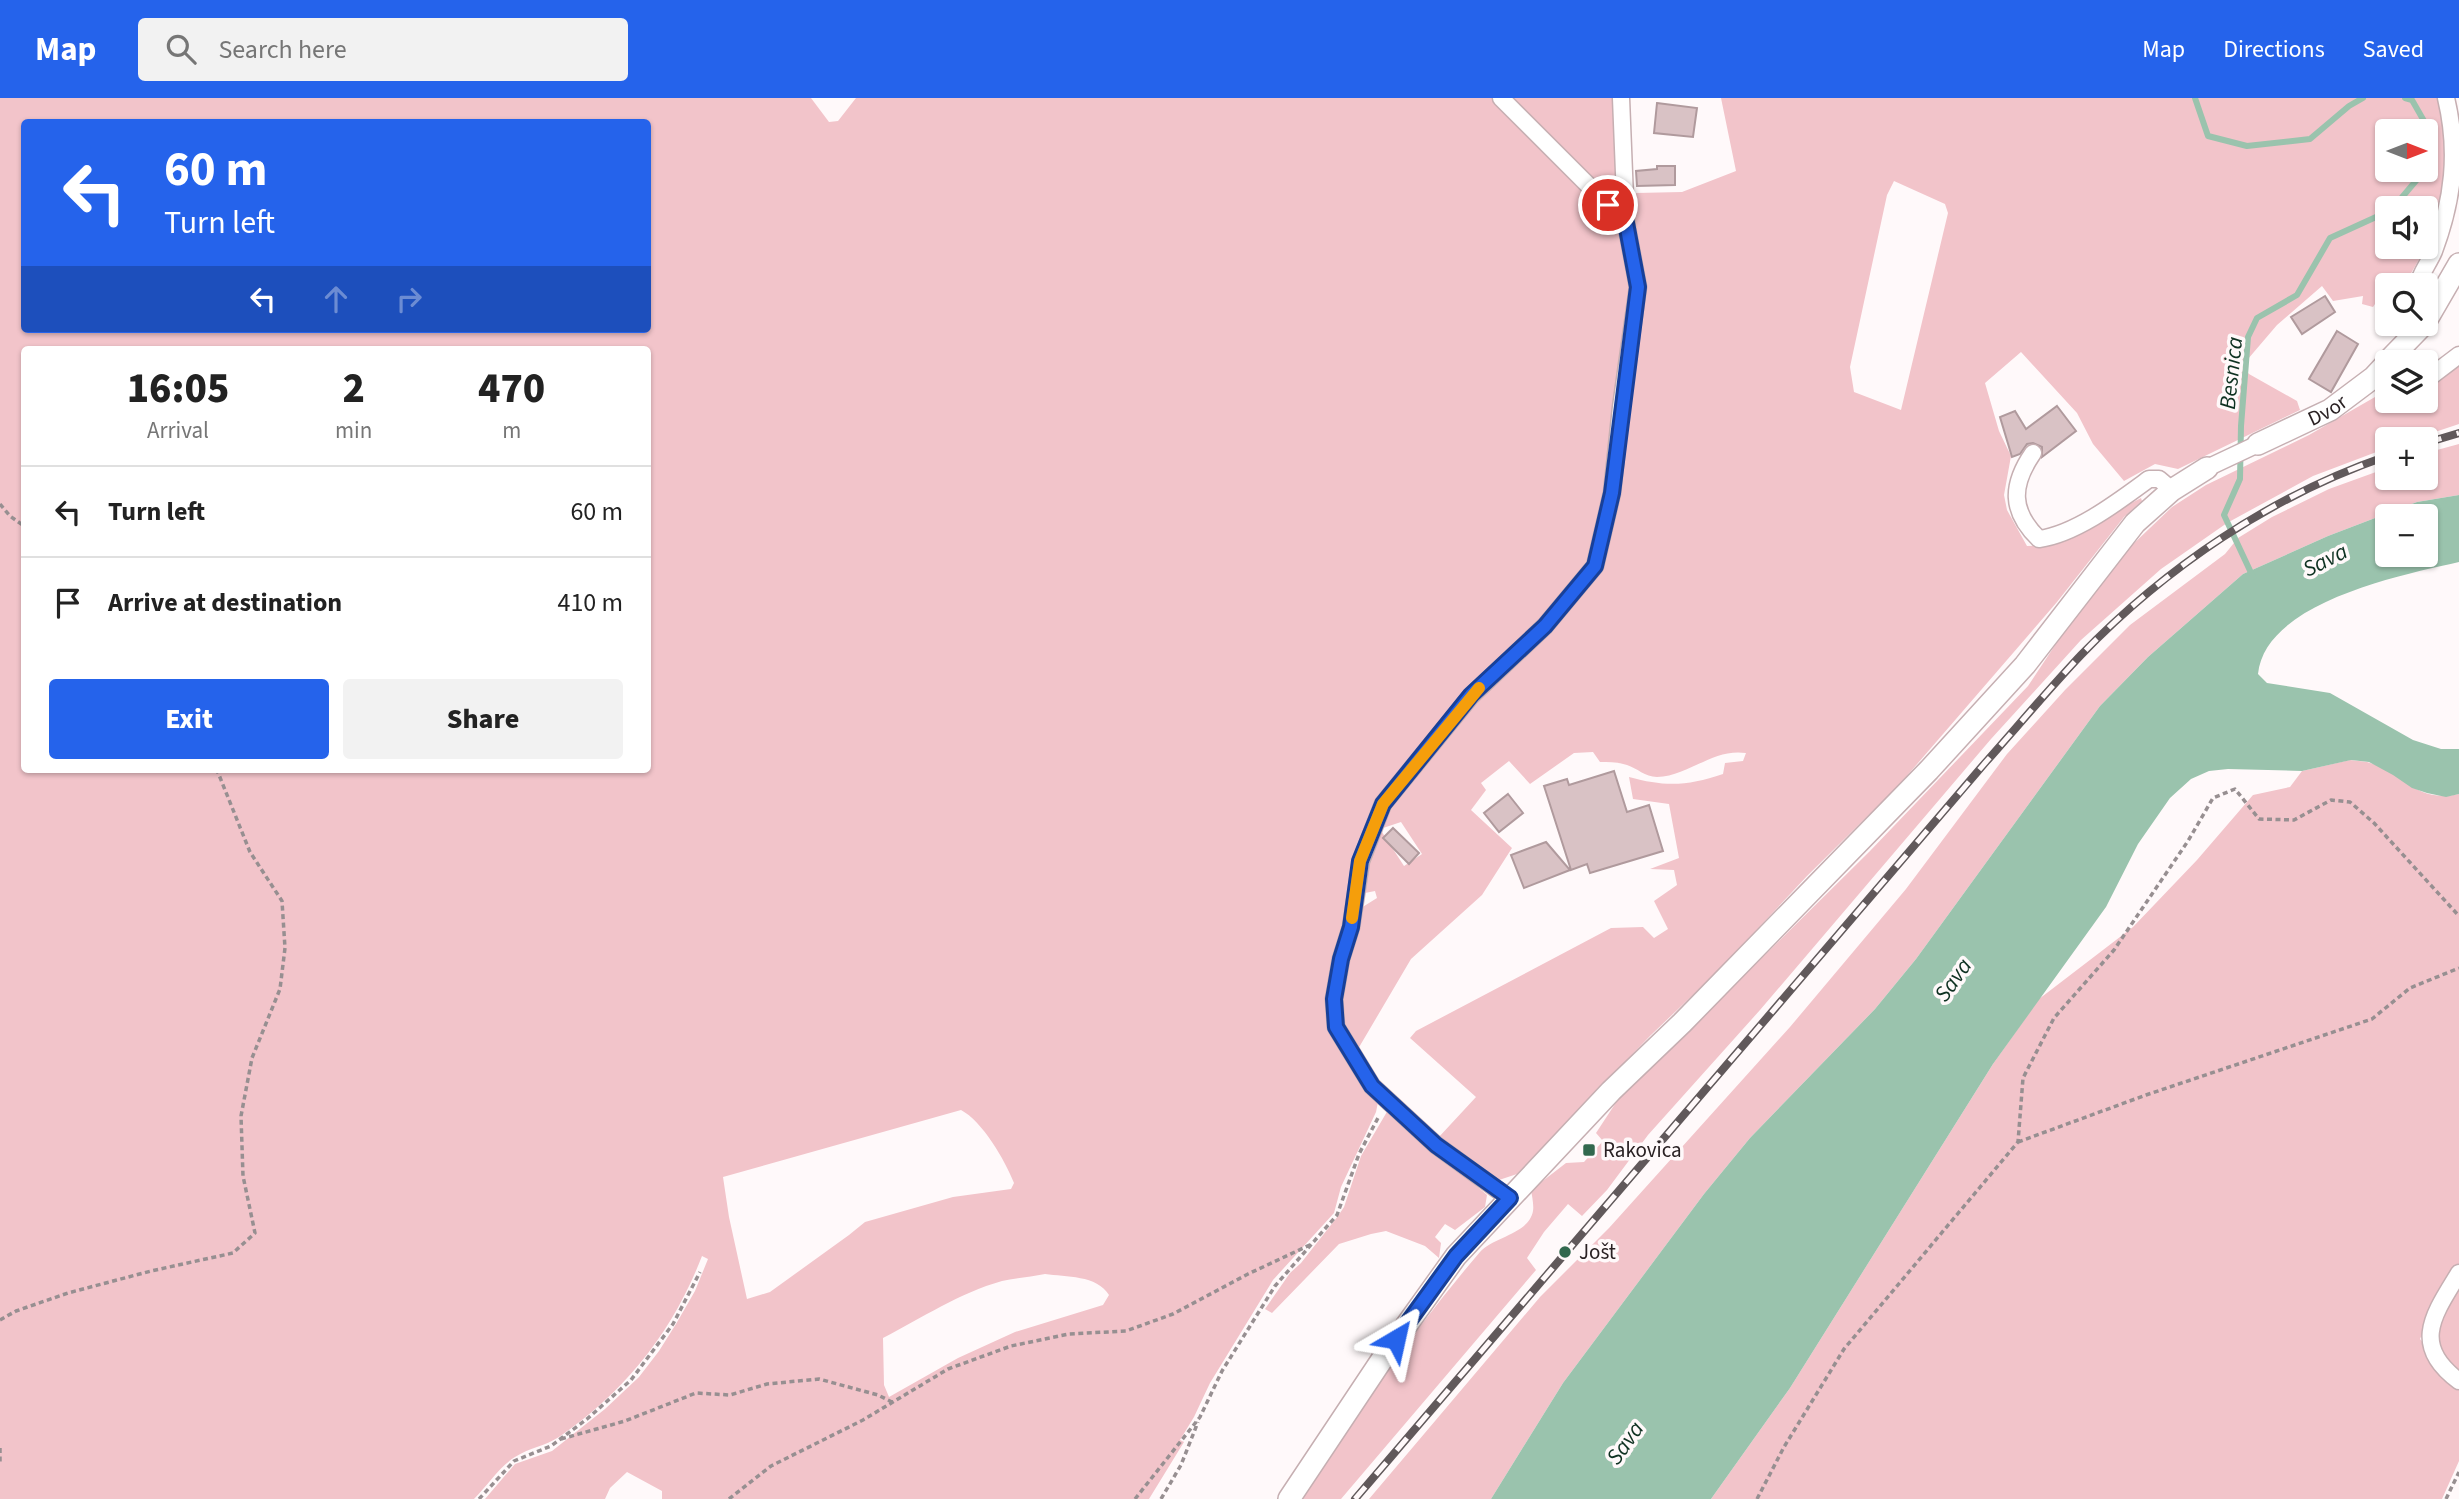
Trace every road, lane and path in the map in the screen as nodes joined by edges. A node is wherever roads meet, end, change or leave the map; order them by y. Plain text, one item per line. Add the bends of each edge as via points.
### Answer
1 (1501, 98) edge
2 (1621, 98) edge
3 (2446, 98) edge
4 (1626, 223) junction
5 (2459, 264) edge
6 (2424, 273) edge
7 (2438, 300) edge
8 (2414, 336) edge
9 (2402, 350) edge
10 (2459, 355) edge
11 (2438, 371) edge
12 (2375, 378) edge
13 (2258, 444) joint
14 (2033, 453) dead end
15 (2207, 468) joint
16 (2172, 489) junction
17 (0, 504) edge
18 (21, 524) edge
19 (218, 773) edge
20 (2459, 916) edge
21 (2459, 968) edge
22 (1387, 1101) junction
23 (2018, 1142) junction
24 (1510, 1198) junction
25 (1312, 1244) junction
26 (700, 1272) dead end
27 (2459, 1273) edge
28 (0, 1320) edge
29 (2459, 1381) edge
30 (892, 1402) junction
31 (1200, 1417) junction
32 (561, 1439) junction
33 (0, 1448) edge
34 (0, 1462) edge
35 (2459, 1472) edge
36 (480, 1499) edge
37 (729, 1499) edge
38 (1135, 1499) edge
39 (1161, 1499) edge
40 (1289, 1499) edge
41 (1757, 1499) edge
42 (2446, 1499) edge

1 - 4 street
2 - 4 street
3 - 6 street via 2455,146 2452,180 2444,220
4 - 22 street via 1638,287 1612,493 1595,566 1545,626 1471,695 1383,804 1360,861 1334,999 1336,1027 1372,1086
5 - 7 street, Dvor
8 - 9 street, Dvor
10 - 11 street
12 - 13 street, Dvor via 2330,410
13 - 15 street
14 - 16 street via 2021,471 2016,503 2039,539 2074,528 2149,479 2159,479
15 - 16 street
16 - 24 street via 2135,523 2025,664 1929,770
17 - 18 path
19 - 28 path via 250,852 282,901 285,948 280,989 252,1058 241,1116 243,1176 255,1233 233,1253 68,1293
20 - 23 path via 2350,802 2331,800 2294,820 2259,819 2235,789 2213,798 2114,950 2054,1018 2023,1078
21 - 23 path via 2410,988 2372,1019
22 - 24 street via 1436,1145
22 - 25 path via 1359,1154 1337,1215
23 - 41 path via 1844,1349
24 - 40 street via 1456,1256
25 - 30 path via 1173,1314 1126,1331 1069,1334 1011,1346 948,1369
25 - 31 path via 1275,1286 1222,1371
26 - 32 path via 673,1324 631,1380
27 - 29 street via 2430,1324 2429,1339 2438,1361
30 - 32 path via 819,1379 767,1384 730,1395 696,1393 625,1421
30 - 37 path via 771,1466
31 - 38 path
31 - 39 path
32 - 36 path via 514,1461
33 - 34 path
35 - 42 path

